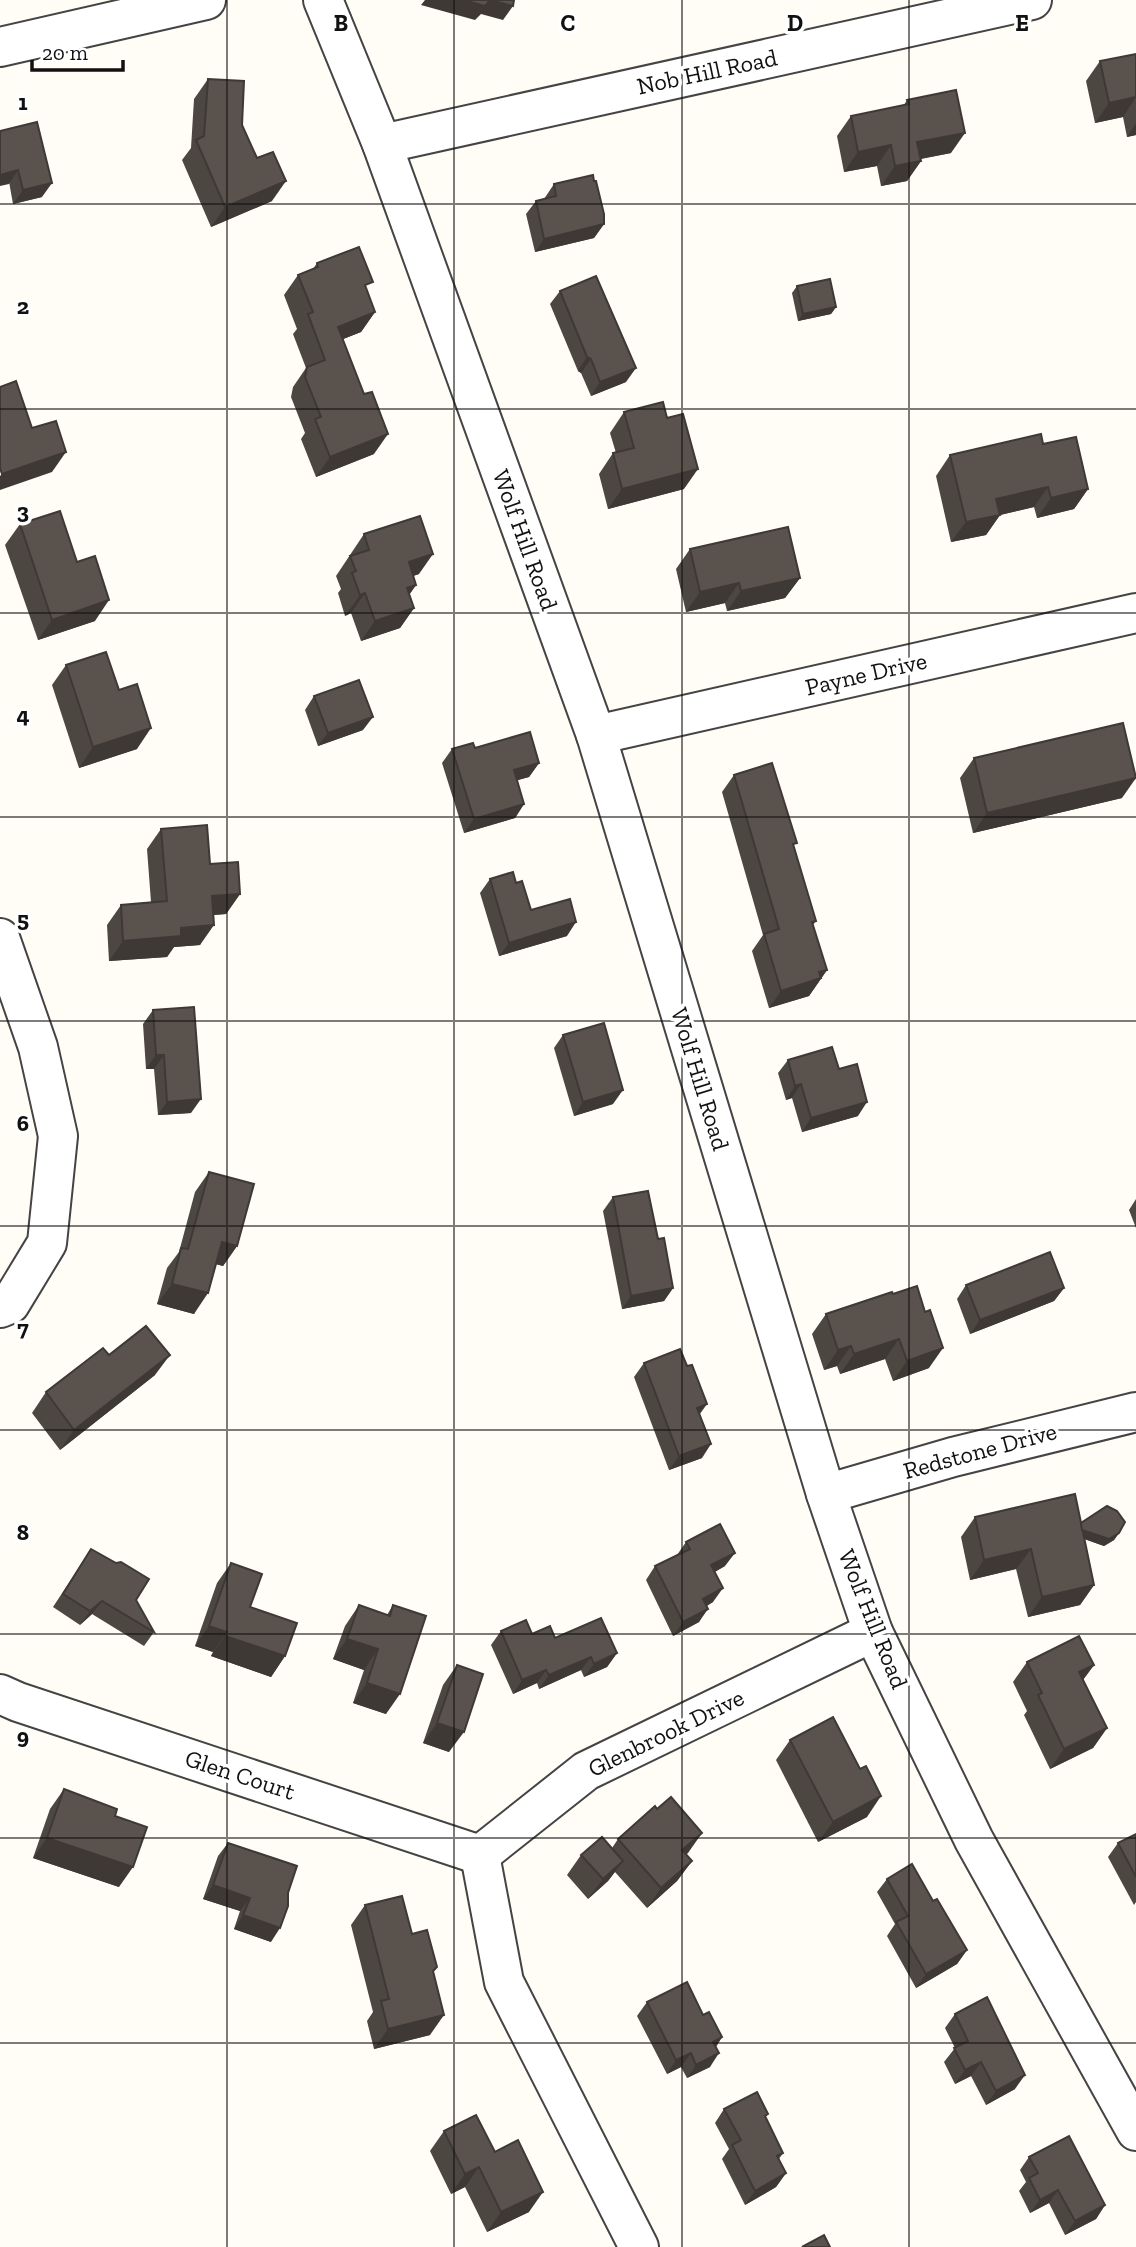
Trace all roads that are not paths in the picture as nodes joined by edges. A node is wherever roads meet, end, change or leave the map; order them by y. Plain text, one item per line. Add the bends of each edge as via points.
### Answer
1 (206, 0) edge
2 (323, 0) edge
3 (1032, 0) edge
4 (0, 47) edge
5 (382, 144) junction
6 (1136, 613) edge
7 (596, 735) junction
8 (0, 938) edge
9 (0, 1308) edge
10 (1136, 1412) edge
11 (825, 1494) junction
12 (873, 1632) junction
13 (0, 1694) edge
14 (480, 1855) junction
15 (1136, 2131) edge
16 (639, 2247) edge

1 - 4 street
2 - 5 street, Wolf Hill Road
3 - 5 street, Nob Hill Road
5 - 7 street, Wolf Hill Road
6 - 7 street, Payne Drive
7 - 11 street, Wolf Hill Road
8 - 9 street via 38,1047 58,1136 47,1243 10,1304
10 - 11 street, Redstone Drive
11 - 12 street, Wolf Hill Road
12 - 14 street, Glenbrook Drive via 586,1771
12 - 15 street, Wolf Hill Road via 974,1840
13 - 14 street, Glen Court
14 - 16 street via 504,1982

